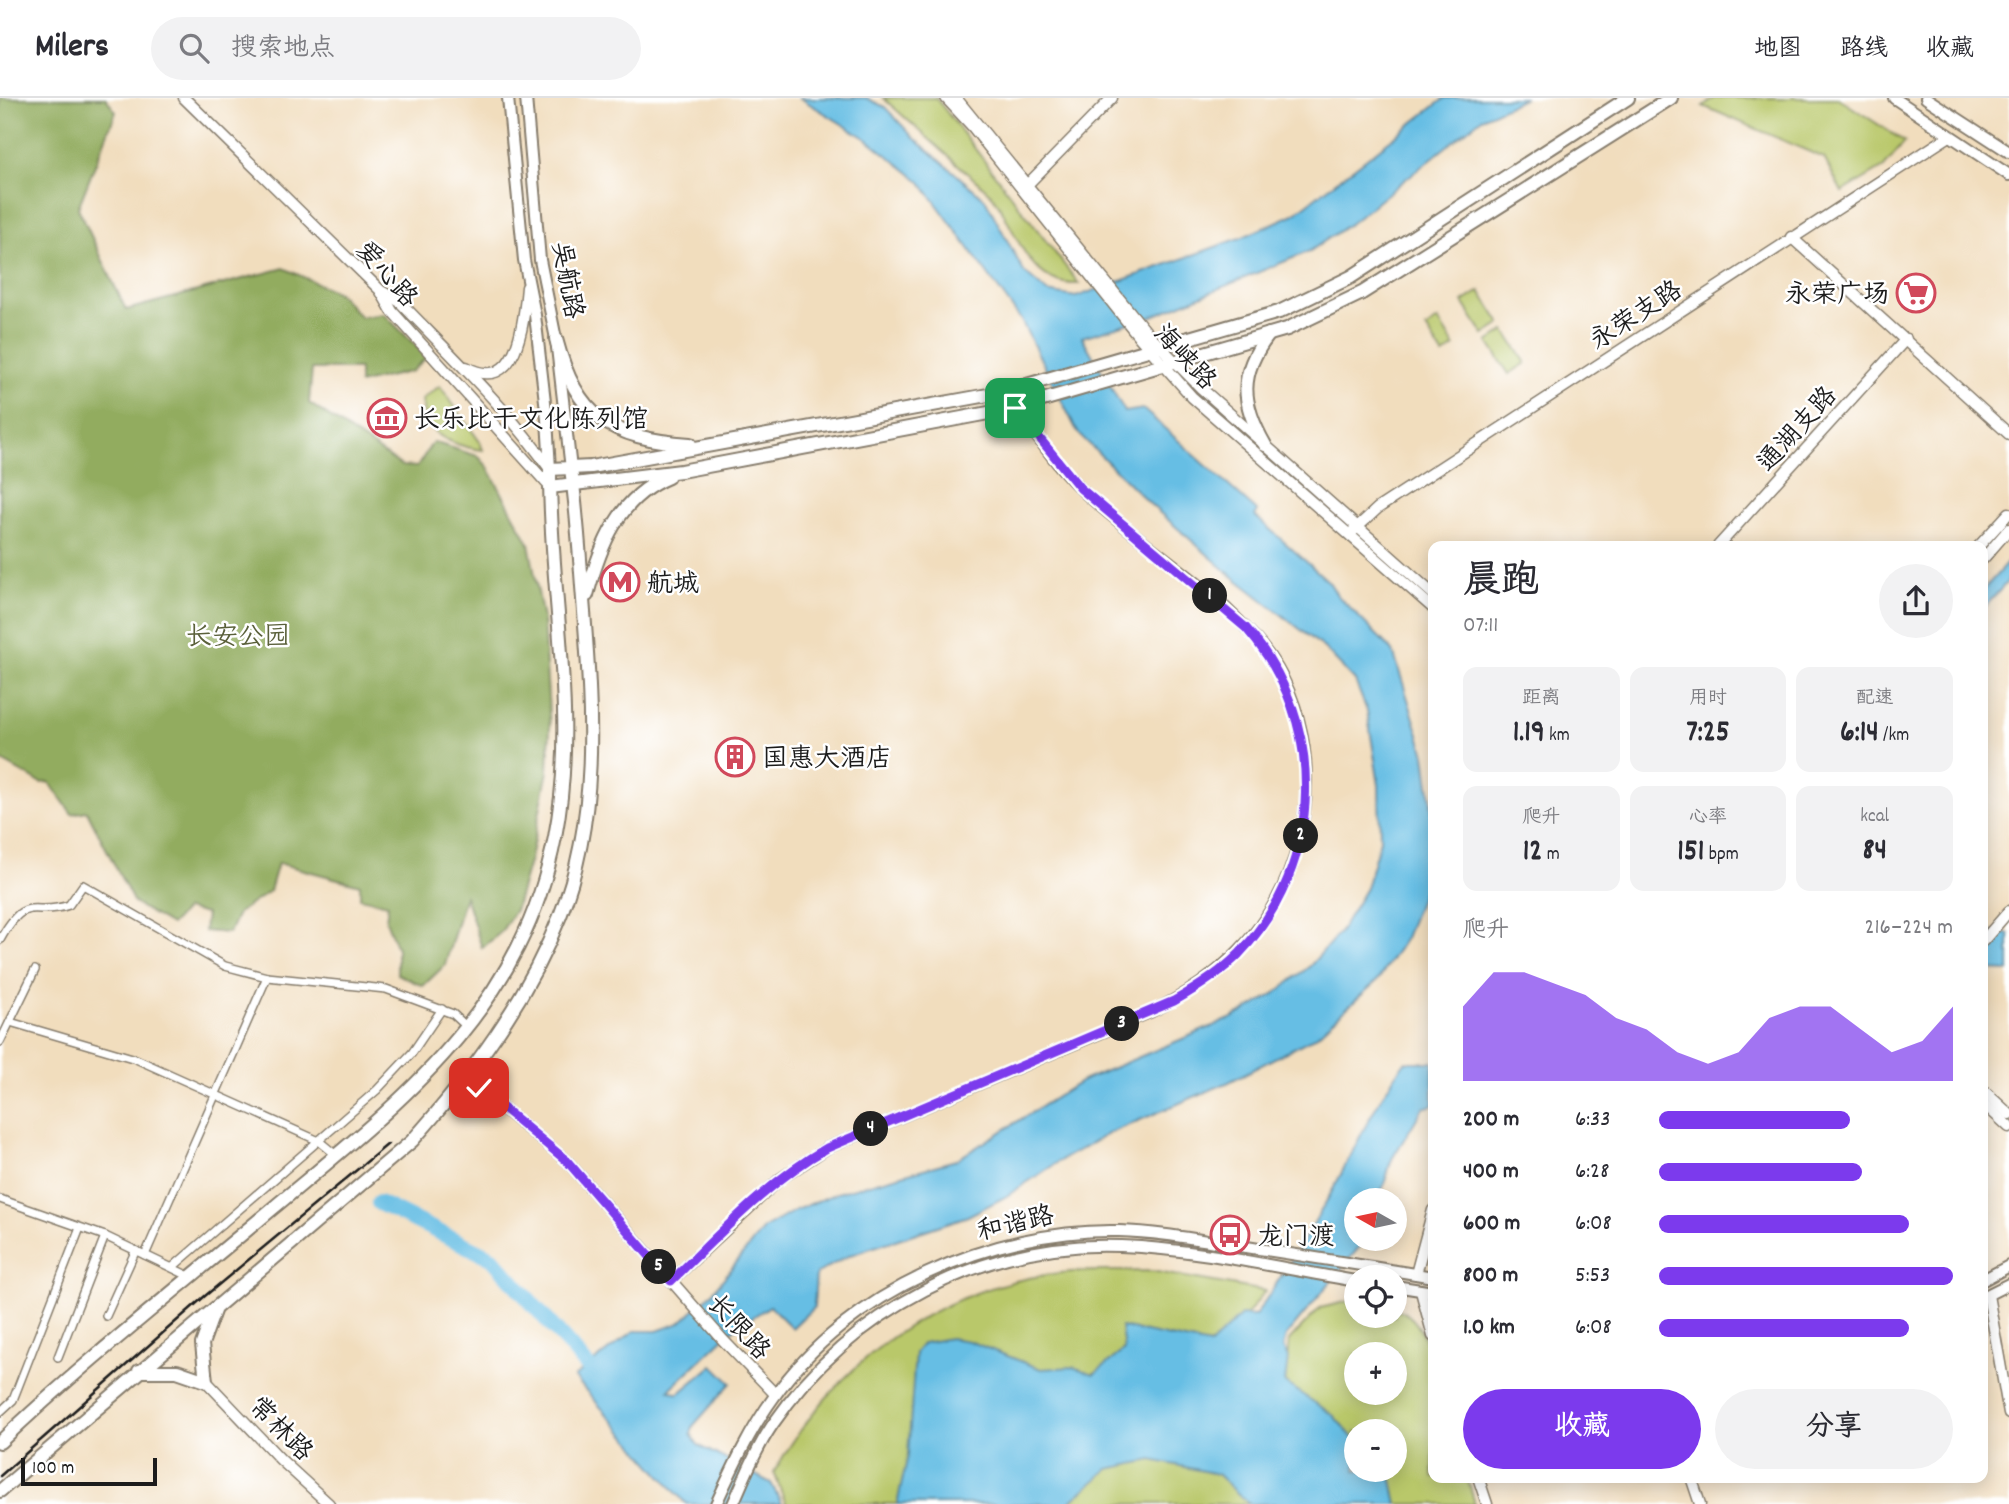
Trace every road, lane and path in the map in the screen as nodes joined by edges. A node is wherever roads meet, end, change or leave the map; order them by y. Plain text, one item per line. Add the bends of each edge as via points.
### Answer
1 (184, 98) edge
2 (508, 98) edge
3 (526, 98) edge
4 (946, 98) edge
5 (956, 98) edge
6 (1112, 98) edge
7 (1628, 98) edge
8 (1671, 98) edge
9 (1894, 98) edge
10 (1926, 98) edge
11 (1948, 136) junction
12 (2009, 152) edge
13 (2009, 175) edge
14 (1025, 188) junction
15 (1791, 237) junction
16 (528, 283) junction
17 (380, 290) junction
18 (1269, 334) junction
19 (556, 339) junction
20 (1906, 339) junction
21 (1156, 349) junction
22 (459, 363) junction
23 (1170, 364) junction
24 (562, 383) junction
25 (543, 385) junction
26 (1015, 408) junction
27 (2009, 434) edge
28 (708, 445) junction
29 (1265, 445) junction
30 (550, 468) junction
31 (571, 469) junction
32 (681, 471) junction
33 (573, 486) junction
34 (550, 487) junction
35 (2009, 513) edge
36 (1354, 529) junction
37 (2009, 529) edge
38 (1723, 541) edge
39 (1984, 541) edge
40 (580, 547) junction
41 (555, 552) junction
42 (1988, 553) edge
43 (1428, 590) edge
44 (1428, 603) edge
45 (584, 605) junction
46 (2006, 914) edge
47 (1988, 935) edge
48 (0, 940) edge
49 (35, 970) dead end
50 (267, 977) junction
51 (442, 1009) junction
52 (10, 1022) junction
53 (468, 1028) junction
54 (0, 1042) edge
55 (467, 1079) junction
56 (216, 1093) junction
57 (1988, 1095) edge
58 (1988, 1107) edge
59 (2009, 1114) edge
60 (2009, 1126) edge
61 (318, 1141) junction
62 (336, 1155) junction
63 (0, 1199) edge
64 (1428, 1226) edge
65 (80, 1228) junction
66 (106, 1236) junction
67 (135, 1252) junction
68 (145, 1255) junction
69 (174, 1266) junction
70 (2009, 1266) edge
71 (1413, 1274) junction
72 (1428, 1276) edge
73 (191, 1277) junction
74 (1988, 1277) edge
75 (1344, 1278) edge
76 (671, 1281) junction
77 (2009, 1284) edge
78 (1407, 1288) edge
79 (1427, 1292) edge
80 (1988, 1294) edge
81 (217, 1305) junction
82 (1988, 1311) edge
83 (106, 1316) dead end
84 (58, 1357) dead end
85 (139, 1371) junction
86 (206, 1381) junction
87 (775, 1394) junction
88 (0, 1412) edge
89 (2009, 1414) edge
90 (0, 1442) edge
91 (1480, 1483) edge
92 (1693, 1483) edge
93 (0, 1492) edge
94 (329, 1504) edge
95 (716, 1504) edge
96 (733, 1504) edge
97 (1486, 1504) edge
98 (1700, 1504) edge

1 - 17 street, 爱心路
2 - 16 main road, 吴航路
3 - 19 main road, 吴航路 via 540,260
4 - 14 street, 海峡路
5 - 14 street, 海峡路
6 - 14 street
7 - 21 highway via 1352,277 1304,303
8 - 18 highway via 1362,293
9 - 11 main road
10 - 12 main road
11 - 13 main road
11 - 15 street, 永荣支路
14 - 21 street, 海峡路
15 - 20 street
15 - 36 street, 永荣支路 via 1378,508
16 - 22 street via 524,325 511,360 483,373
16 - 25 main road, 吴航路
17 - 22 street via 400,302
17 - 34 street, 爱心路 via 391,311
18 - 23 highway
18 - 29 highway via 1252,362 1245,393
19 - 24 main road, 吴航路
19 - 28 highway via 572,386 594,413 614,428 642,439
20 - 27 street
20 - 38 street, 通湖支路
21 - 23 street, 海峡路
21 - 28 highway via 999,393
22 - 30 street via 522,429
23 - 26 highway
23 - 29 street, 海峡路
23 - 36 street, 海峡路 via 1192,397
24 - 25 main road via 551,393
24 - 31 main road, 吴航路
25 - 30 main road, 吴航路
26 - 32 highway
26 - 76 street via 1080,488 1234,617 1264,649 1292,703 1307,768 1303,822 1286,880 1251,940 1196,988 1151,1012 827,1148 780,1179
28 - 31 highway
29 - 36 street, 海峡路
30 - 31 highway
30 - 34 highway
31 - 33 highway
32 - 33 highway
32 - 45 highway via 644,491 612,524 599,550
33 - 34 highway
33 - 40 highway
34 - 41 highway
35 - 39 street
36 - 43 street, 海峡路
36 - 44 street, 海峡路
37 - 42 street
40 - 41 highway via 566,541 559,543
40 - 45 highway
41 - 53 highway via 565,693 562,788 555,837 529,925
45 - 55 highway via 591,748 573,875 561,916 542,955
46 - 47 street
48 - 50 street via 25,909 69,905 83,885 225,966
49 - 52 street
50 - 51 street via 386,989
50 - 56 street
51 - 53 street
51 - 61 street via 402,1065
52 - 54 street
52 - 56 street via 136,1059
53 - 62 highway via 436,1065
55 - 76 street, 长限路 via 567,1161
55 - 81 highway via 412,1141
56 - 61 street
56 - 68 street
57 - 59 street
58 - 60 street
61 - 62 street
61 - 69 street
62 - 73 highway
63 - 65 street
64 - 71 street
65 - 66 street
65 - 88 street via 13,1400
66 - 67 street
66 - 84 street
67 - 68 street
67 - 83 street
68 - 69 street
69 - 73 street
70 - 74 main road
71 - 72 main road, 和谐路
71 - 87 main road, 和谐路 via 1120,1231 1038,1236 997,1246 931,1272 850,1320
73 - 90 highway
75 - 96 main road, 和谐路 via 1120,1246 1030,1253 971,1269 914,1295 850,1339 821,1366 785,1408 752,1461
76 - 87 street, 长限路
77 - 80 main road
78 - 79 main road
81 - 85 highway
81 - 86 highway via 202,1344
82 - 89 street
85 - 86 highway via 177,1371
85 - 93 highway
86 - 94 street, 常林路
87 - 95 main road, 和谐路
91 - 97 street
92 - 98 street

